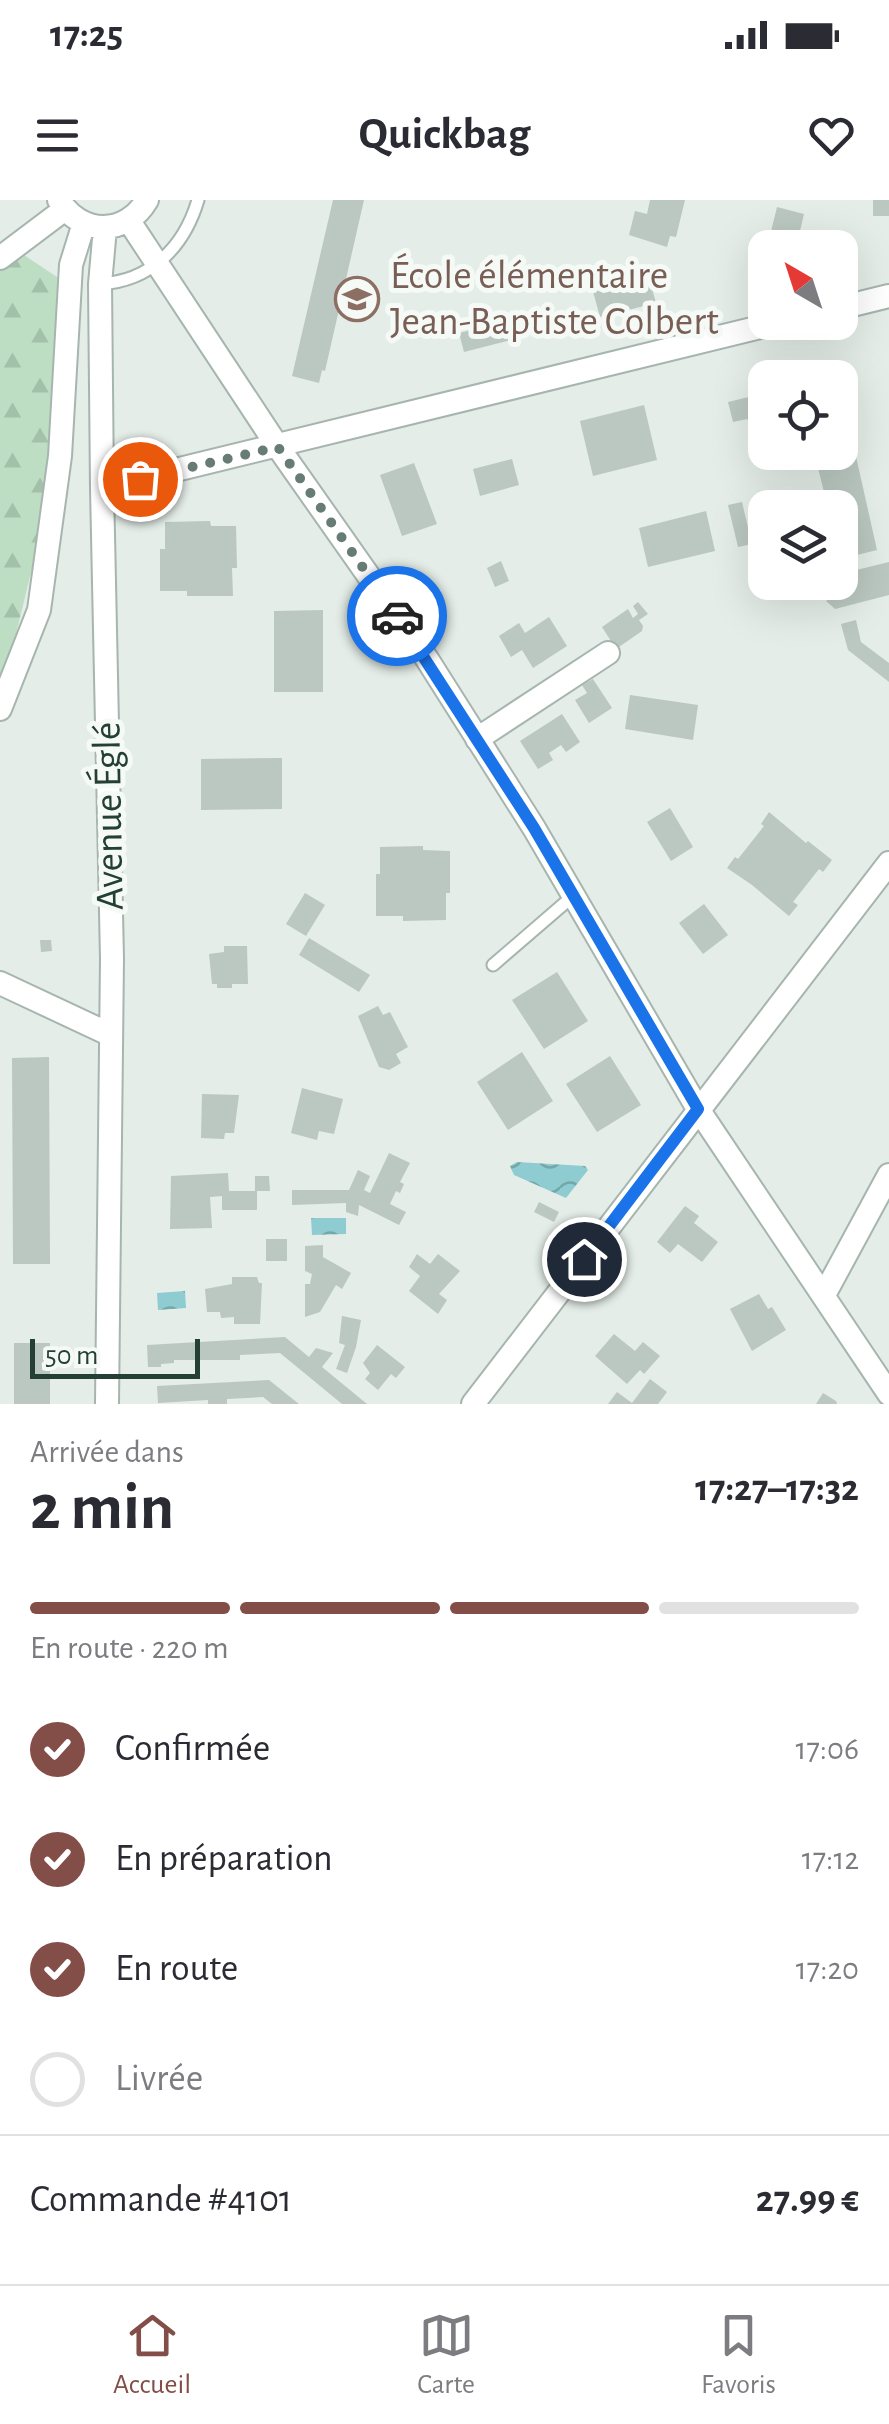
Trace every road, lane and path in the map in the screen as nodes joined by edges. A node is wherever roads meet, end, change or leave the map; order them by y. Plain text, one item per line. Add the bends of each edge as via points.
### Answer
1 (147, 200) edge
2 (198, 200) edge
3 (62, 204) edge
4 (130, 221) junction
5 (95, 226) junction
6 (0, 258) edge
7 (157, 265) junction
8 (100, 284) junction
9 (889, 296) edge
10 (858, 304) edge
11 (748, 330) edge
12 (278, 447) junction
13 (102, 488) junction
14 (608, 653) dead end
15 (0, 709) edge
16 (477, 739) junction
17 (889, 862) edge
18 (574, 896) junction
19 (493, 965) dead end
20 (0, 983) edge
21 (111, 1036) junction
22 (698, 1109) junction
23 (889, 1175) edge
24 (824, 1294) junction
25 (889, 1394) edge
26 (107, 1404) edge
27 (473, 1404) edge

1 - 4 street
2 - 7 lane via 182,238
3 - 5 street
3 - 6 street
4 - 5 street
4 - 7 street
5 - 8 street, Avenue Églé
5 - 15 street via 71,265 60,456 40,610
7 - 8 lane via 124,282
7 - 12 street
8 - 13 street, Avenue Églé
9 - 10 street
11 - 12 street
12 - 13 street
12 - 16 street
13 - 21 street, Avenue Églé
14 - 16 street
16 - 18 street
17 - 22 street
18 - 19 lane
18 - 22 street
20 - 21 street
21 - 26 street, Avenue Églé
22 - 24 street
22 - 27 street
23 - 24 street
24 - 25 street

